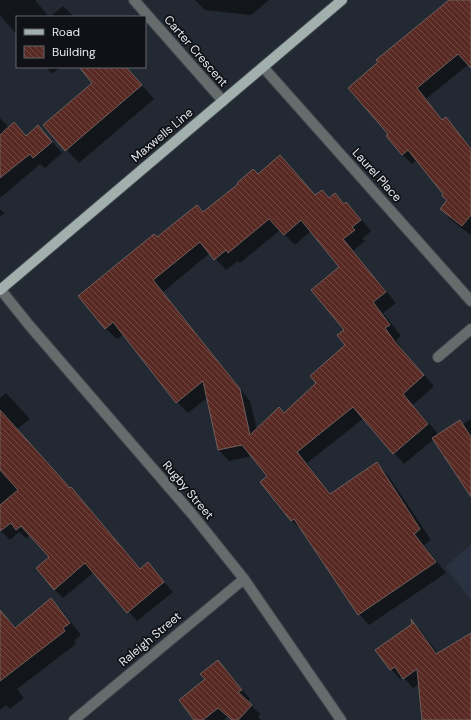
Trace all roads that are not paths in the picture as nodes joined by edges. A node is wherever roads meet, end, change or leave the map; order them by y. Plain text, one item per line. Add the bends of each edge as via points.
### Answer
1 (134, 0) edge
2 (342, 0) edge
3 (264, 67) junction
4 (223, 101) junction
5 (0, 290) edge
6 (471, 301) edge
7 (471, 329) edge
8 (438, 357) dead end
9 (244, 579) junction
10 (74, 720) edge
11 (341, 720) edge

1 - 4 street, Carter Crescent
2 - 3 main road, Maxwells Line
3 - 4 main road, Maxwells Line
3 - 6 street, Laurel Place
4 - 5 main road, Maxwells Line
5 - 9 street, Rugby Street via 192,514
7 - 8 street
9 - 10 street, Raleigh Street
9 - 11 street, Rugby Street

